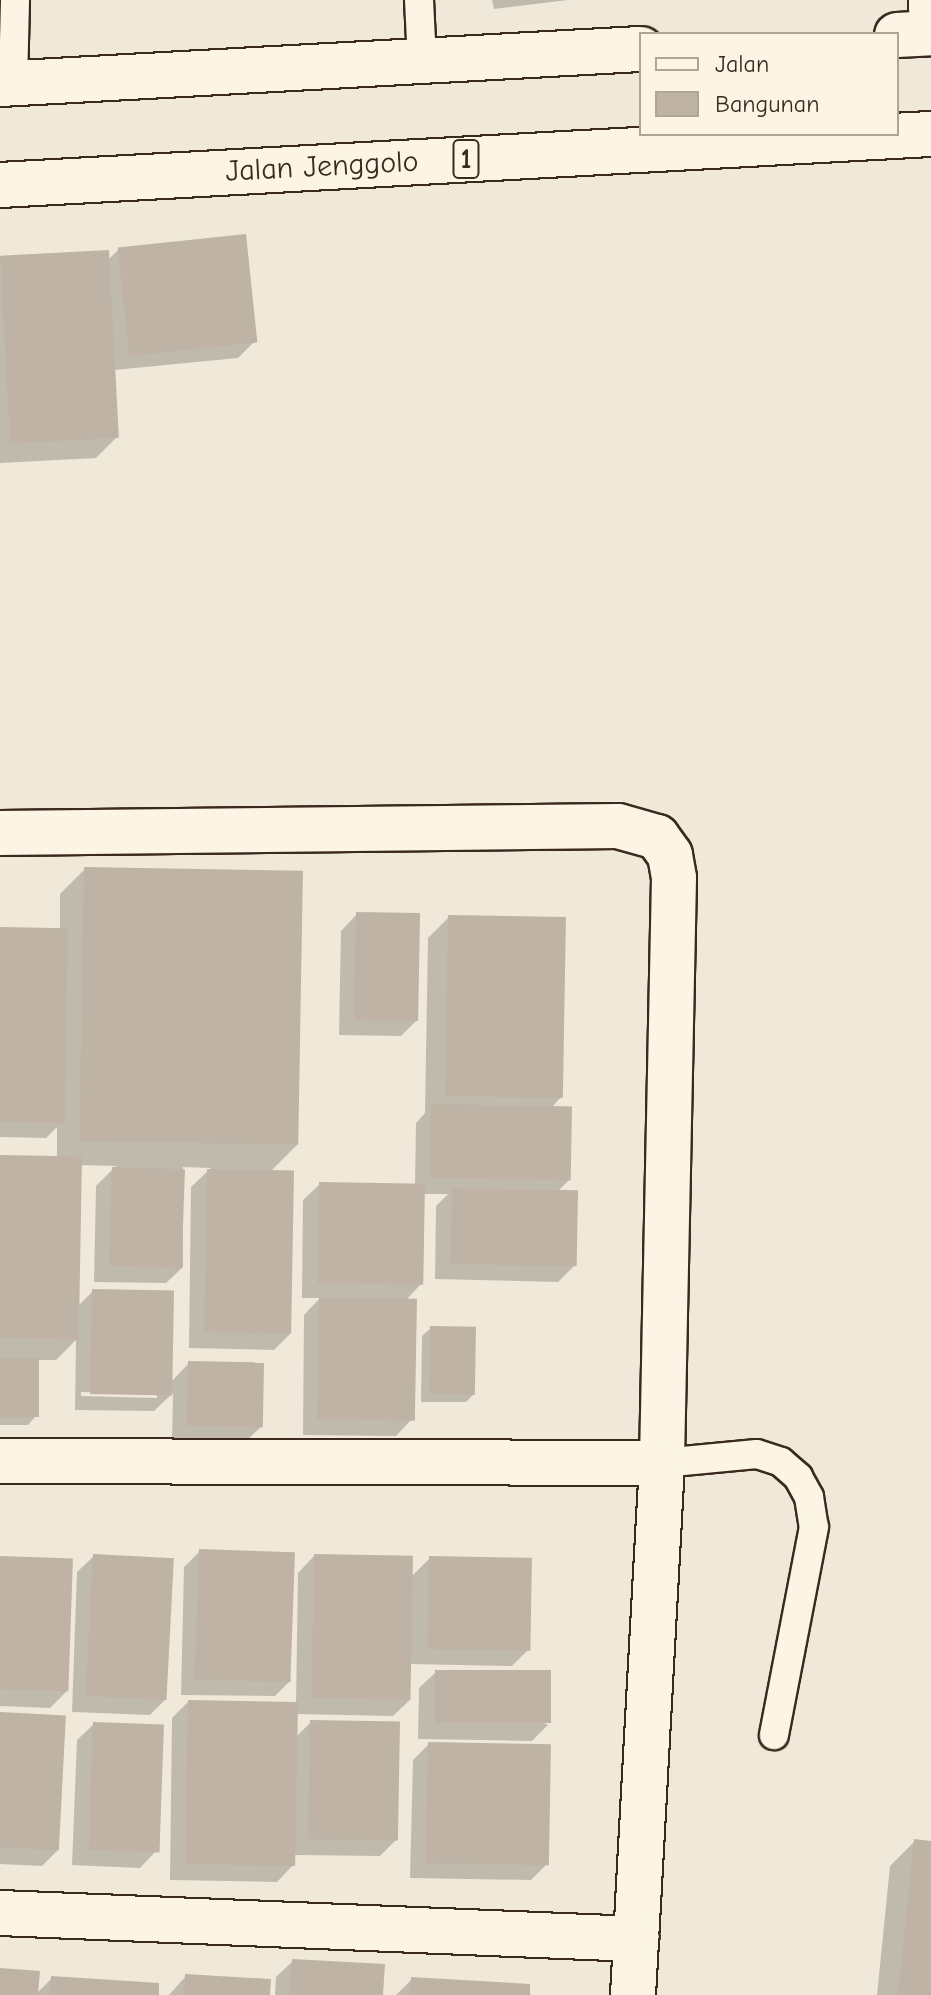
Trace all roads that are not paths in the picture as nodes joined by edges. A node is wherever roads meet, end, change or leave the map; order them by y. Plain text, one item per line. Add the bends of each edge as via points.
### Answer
1 (15, 0) edge
2 (419, 0) edge
3 (931, 0) edge
4 (931, 9) edge
5 (931, 33) edge
6 (899, 35) edge
7 (639, 49) edge
8 (422, 61) junction
9 (7, 84) edge
10 (931, 134) edge
11 (894, 136) edge
12 (899, 136) edge
13 (0, 185) edge
14 (0, 833) edge
15 (0, 1461) edge
16 (662, 1463) junction
17 (774, 1735) dead end
18 (0, 1913) edge
19 (636, 1939) junction
20 (633, 1995) edge

1 - 9 lane
2 - 8 lane
3 - 4 main road
5 - 6 main road
7 - 8 main road
8 - 9 main road
10 - 12 main road, Jalan Jenggolo / 1
11 - 13 main road, Jalan Jenggolo / 1
14 - 16 main road via 618,826 657,837 670,855 674,878
15 - 16 main road
16 - 17 lane via 757,1454 781,1462 809,1497 814,1527
16 - 19 main road
18 - 19 main road
19 - 20 main road

